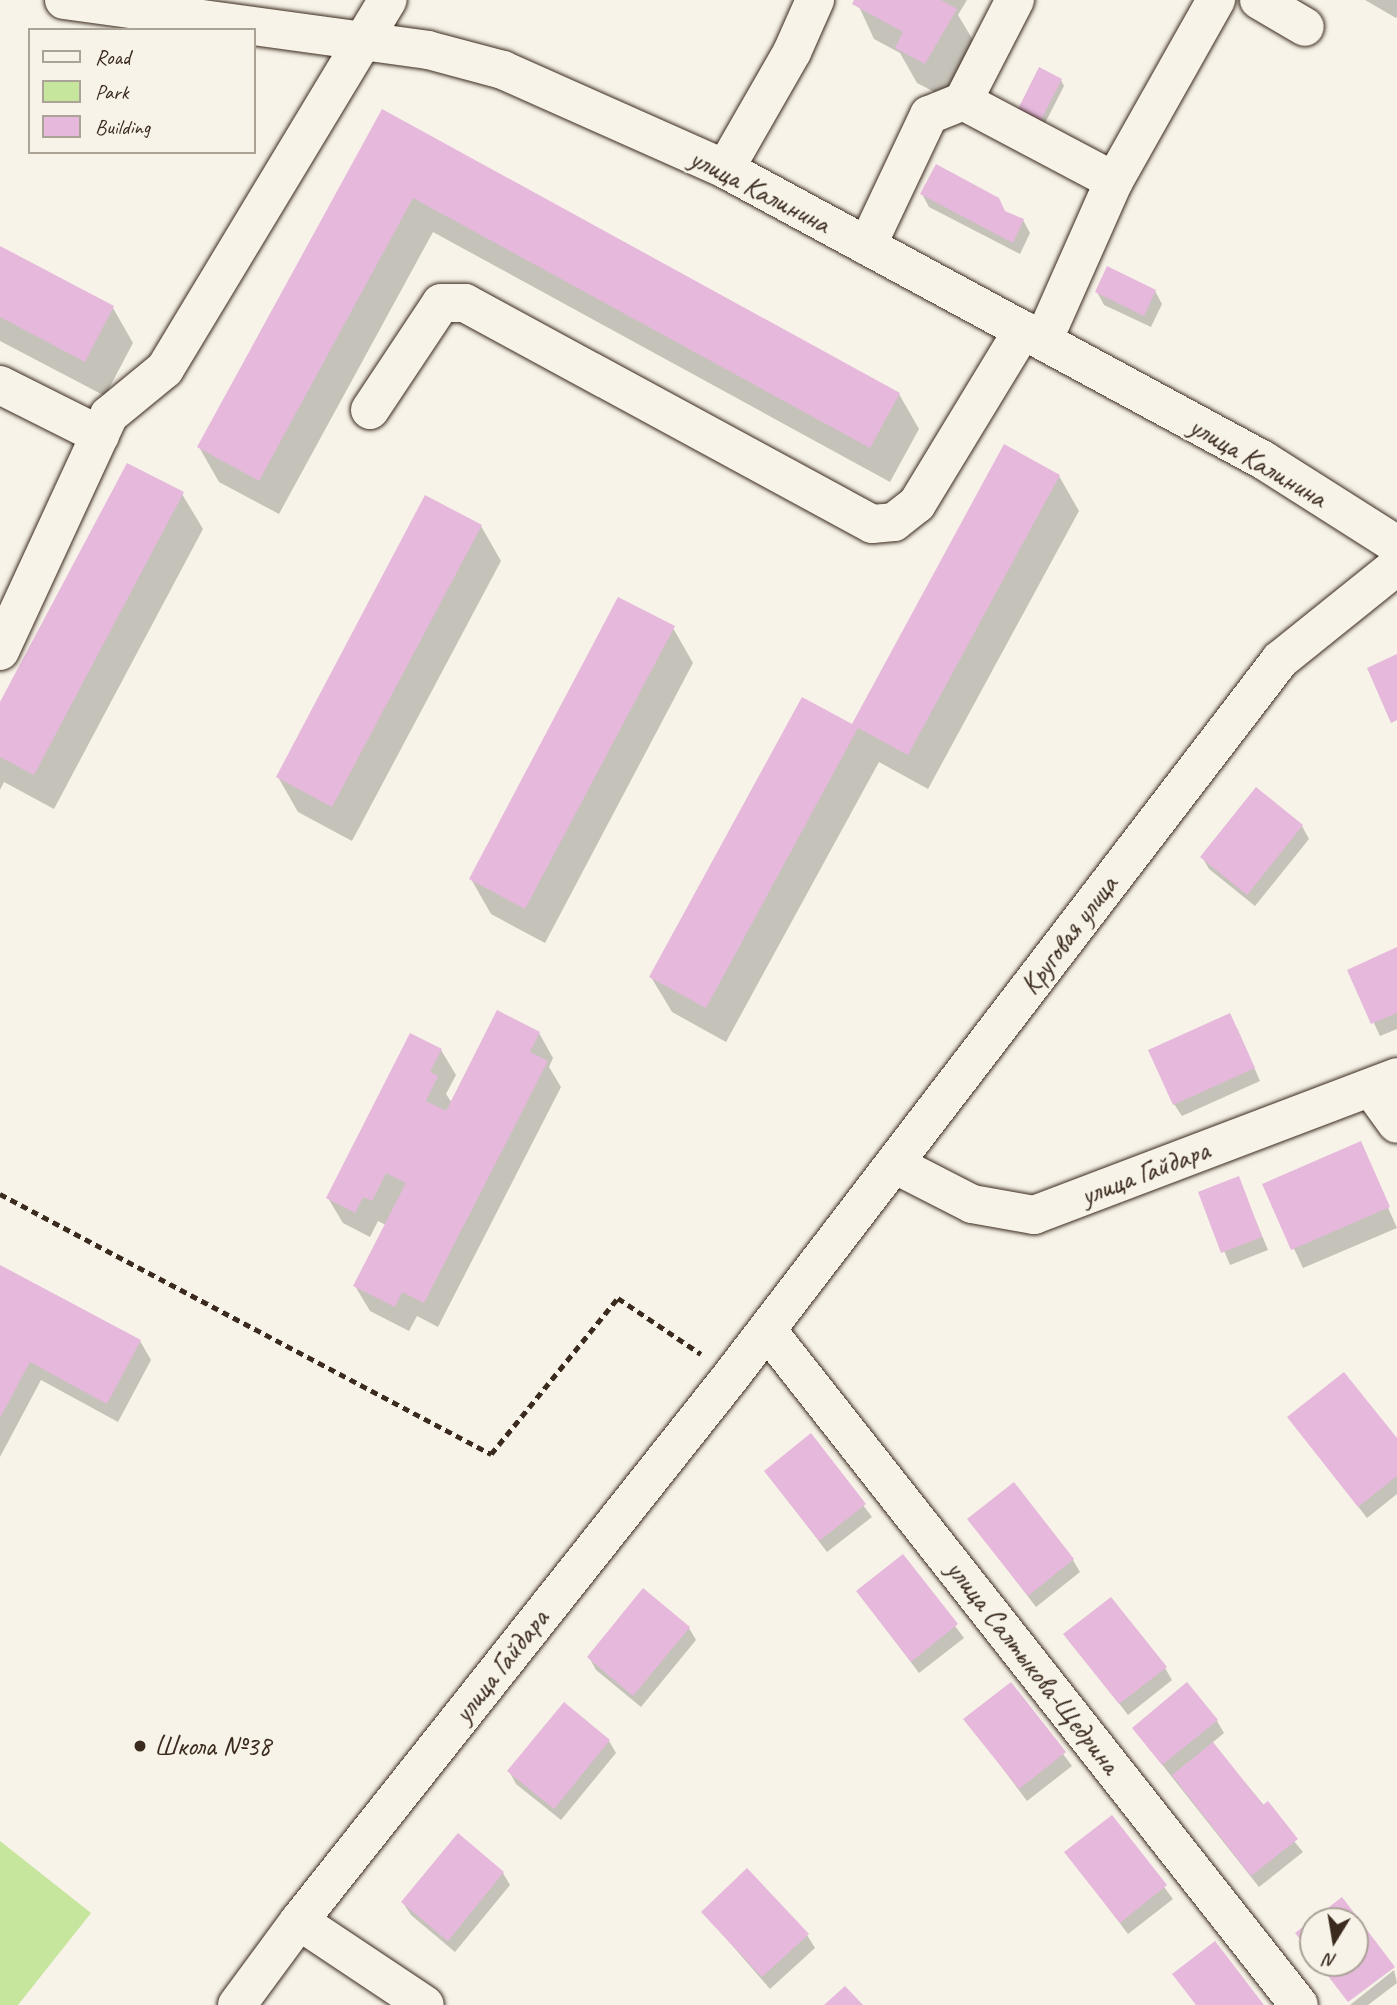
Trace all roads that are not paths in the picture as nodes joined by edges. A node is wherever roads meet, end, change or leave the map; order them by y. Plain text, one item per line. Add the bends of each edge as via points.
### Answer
1 (64, 0) edge
2 (388, 0) edge
3 (815, 0) edge
4 (1014, 0) edge
5 (1216, 0) edge
6 (1259, 0) edge
7 (1305, 26) dead end
8 (366, 40) junction
9 (963, 101) junction
10 (724, 169) junction
11 (1114, 181) junction
12 (867, 246) junction
13 (1033, 336) junction
14 (0, 385) edge
15 (370, 410) dead end
16 (100, 435) junction
17 (1397, 545) edge
18 (1397, 566) edge
19 (0, 651) edge
20 (1384, 1082) edge
21 (1397, 1124) edge
22 (894, 1164) junction
23 (767, 1330) junction
24 (299, 1921) junction
25 (237, 2005) edge
26 (425, 2005) edge
27 (1298, 2005) edge

1 - 8 street, улица Калинина
2 - 8 street
3 - 10 street via 792,52
4 - 9 street
5 - 11 street
6 - 7 street
8 - 10 street, улица Калинина via 503,70
8 - 16 street via 165,369 109,415
9 - 11 street
9 - 12 street via 929,115
10 - 12 street, улица Калинина
11 - 13 street
12 - 13 street, улица Калинина
13 - 15 street via 916,504 894,523 872,524 465,303 441,303
13 - 17 street, улица Калинина via 1263,460
14 - 16 street
16 - 19 street
18 - 22 street, Круговая улица via 1280,660
20 - 21 street
20 - 22 street, улица Гайдара via 1034,1215 971,1205
22 - 23 street, Круговая улица
23 - 24 street, улица Гайдара
23 - 27 street, улица Салтыкова-Щедрина
24 - 25 street, улица Гайдара
24 - 26 street

